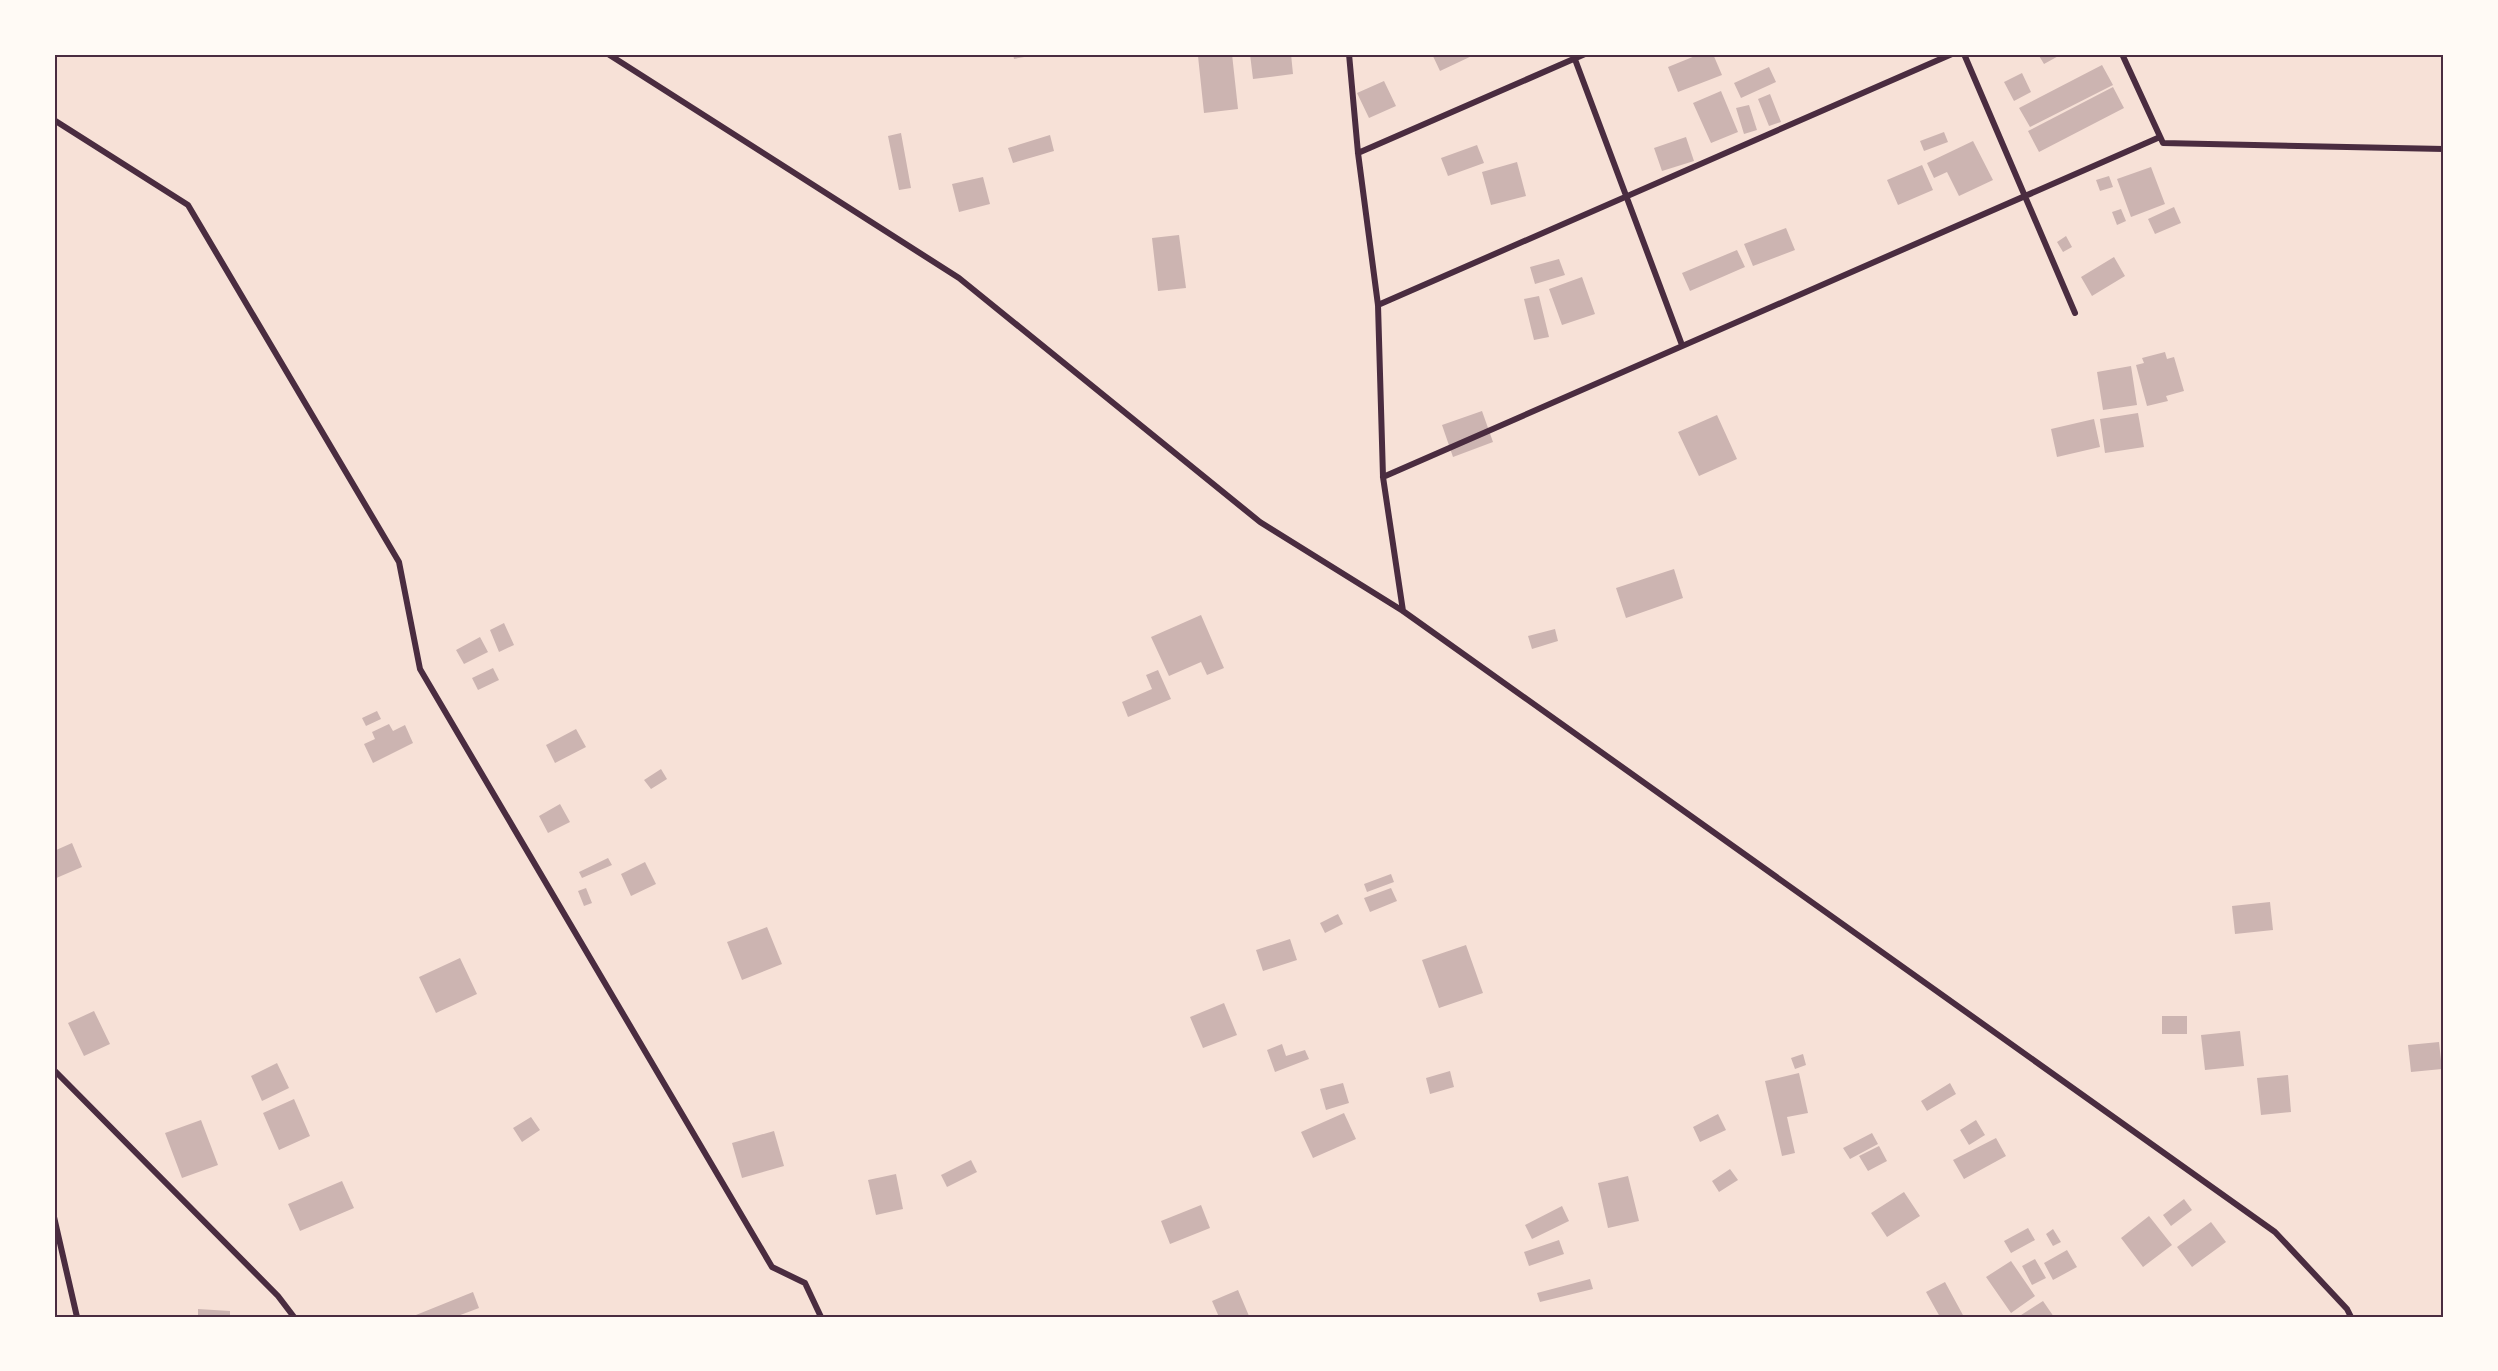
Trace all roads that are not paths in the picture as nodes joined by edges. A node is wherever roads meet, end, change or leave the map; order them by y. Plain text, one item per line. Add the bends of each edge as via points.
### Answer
1 (608, 54) edge
2 (1349, 54) edge
3 (1585, 54) edge
4 (1952, 54) edge
5 (1964, 54) edge
6 (2122, 54) edge
7 (1574, 56) edge
8 (54, 120) edge
9 (2160, 137) junction
10 (2444, 149) edge
11 (1358, 153) junction
12 (1626, 196) junction
13 (2026, 196) junction
14 (1378, 305) junction
15 (2076, 313) dead end
16 (1682, 345) junction
17 (1383, 477) junction
18 (1403, 611) junction
19 (54, 1070) edge
20 (54, 1218) edge
21 (77, 1317) edge
22 (294, 1317) edge
23 (821, 1317) edge
24 (2351, 1317) edge

1 - 18 street via 959,278 1260,522
2 - 11 street
3 - 7 street
4 - 12 street
5 - 13 street
6 - 9 street
7 - 11 street
7 - 12 street
8 - 23 street via 188,205 399,562 420,669 772,1267 805,1283
9 - 10 street via 2163,143
9 - 13 street
11 - 14 street
12 - 14 street
12 - 16 street
13 - 15 street
13 - 16 street
14 - 17 street
16 - 17 street
17 - 18 street
18 - 24 street via 2275,1232
19 - 22 street via 278,1296
20 - 21 street

